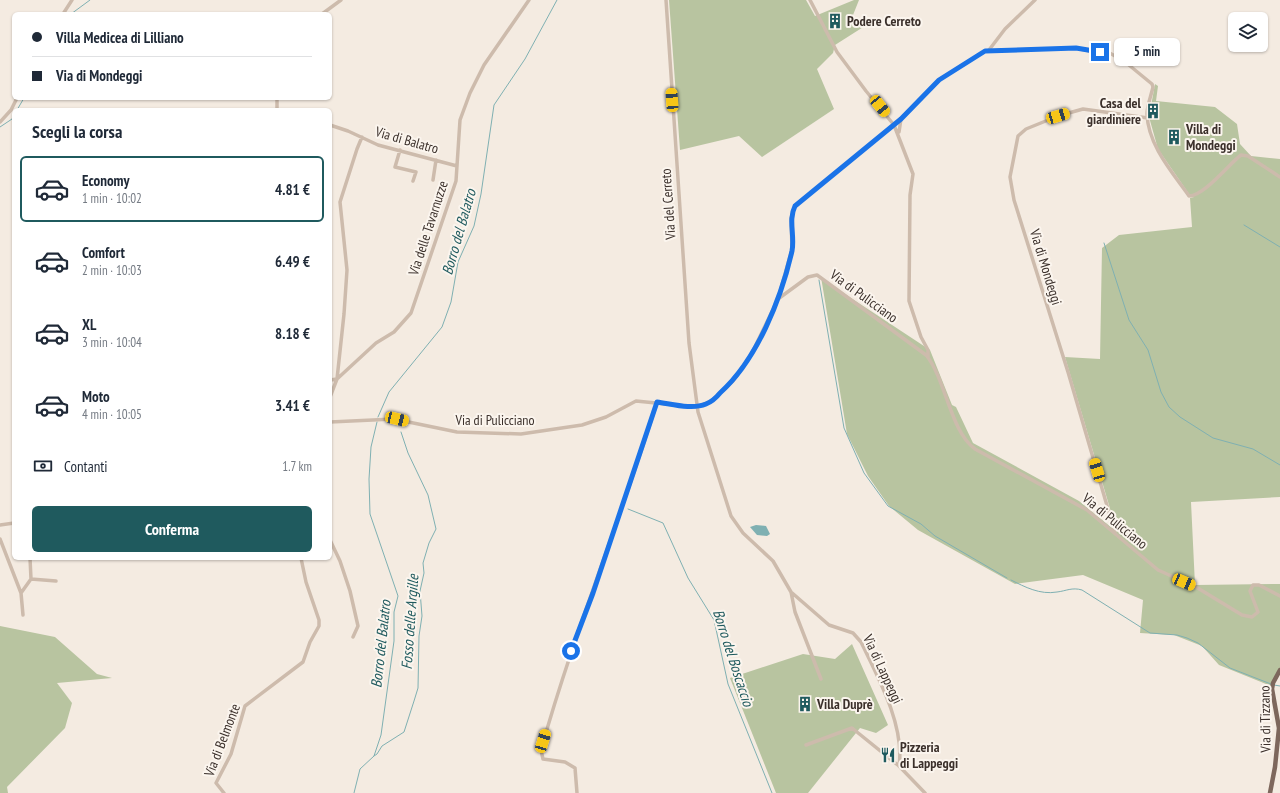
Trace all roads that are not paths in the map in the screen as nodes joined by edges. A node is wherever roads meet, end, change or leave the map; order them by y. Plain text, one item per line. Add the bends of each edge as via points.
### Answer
1 (72, 0) edge
2 (341, 0) edge
3 (529, 0) edge
4 (666, 0) edge
5 (810, 0) edge
6 (1035, 0) edge
7 (64, 12) edge
8 (325, 12) edge
9 (989, 50) junction
10 (12, 108) edge
11 (888, 116) junction
12 (1148, 118) junction
13 (901, 119) junction
14 (0, 122) edge
15 (332, 125) edge
16 (894, 125) junction
17 (888, 130) junction
18 (899, 135) junction
19 (362, 138) junction
20 (400, 150) junction
21 (436, 160) junction
22 (457, 166) junction
23 (1280, 177) edge
24 (433, 180) dead end
25 (413, 181) dead end
26 (778, 299) junction
27 (928, 357) junction
28 (332, 380) edge
29 (337, 380) junction
30 (332, 392) edge
31 (657, 402) junction
32 (698, 406) junction
33 (332, 422) edge
34 (12, 522) edge
35 (0, 525) edge
36 (1116, 534) junction
37 (0, 539) edge
38 (332, 544) edge
39 (30, 560) edge
40 (302, 560) edge
41 (31, 579) junction
42 (56, 580) dead end
43 (791, 592) junction
44 (21, 593) junction
45 (1280, 596) edge
46 (23, 615) dead end
47 (353, 637) dead end
48 (1280, 670) edge
49 (821, 679) dead end
50 (806, 745) dead end
51 (899, 766) junction
52 (224, 793) edge
53 (577, 793) edge
54 (925, 793) edge
55 (1270, 793) edge

1 - 7 street
2 - 8 street
3 - 22 street, Via delle Tavarnuzze via 484,65 470,93 460,120
4 - 32 street, Via del Cerreto via 689,343
5 - 11 street via 837,52
6 - 9 street via 1005,29
9 - 12 street via 1076,48 1094,52 1106,51 1152,84
9 - 13 street via 939,80
10 - 14 street
11 - 16 street
11 - 17 street
12 - 23 street via 1161,157 1189,196 1204,190 1241,155 1248,156
12 - 36 street, Via di Mondeggi via 1082,109 1026,129 1018,136 1010,177 1014,200
13 - 16 street
13 - 18 street
15 - 19 street, Via di Balatro
16 - 17 street
16 - 18 street
17 - 26 street via 795,206 792,218 792,249
18 - 27 street via 914,180 910,195 909,301 928,350
19 - 20 street, Via di Balatro
19 - 29 street via 340,202 347,270
20 - 21 street, Via di Balatro
20 - 25 street via 395,167 416,172
21 - 22 street, Via di Balatro
21 - 24 street
22 - 29 street, Via delle Tavarnuzze via 456,181 411,313 394,332 371,348
26 - 27 street, Via di Pulicciano via 808,277 817,275
26 - 32 street, Via di Pulicciano via 751,355 738,375 712,401
27 - 36 street, Via di Pulicciano via 969,444 1078,504
28 - 29 street
29 - 30 street, Via delle Tavarnuzze
31 - 32 street, Via di Pulicciano
31 - 33 street, Via di Pulicciano via 636,401 606,417 582,425 526,434 457,432 389,419
31 - 53 street via 571,651 541,750 543,759 565,762 575,768
32 - 43 street, Via di Lappeggi via 731,516 743,533 773,561
34 - 35 street
36 - 45 street, Via di Pulicciano via 1158,570 1196,587 1245,617 1254,616 1258,612 1250,591 1253,585 1259,585
37 - 44 street
38 - 47 street via 350,591 358,626
39 - 41 street
40 - 52 street, Via di Belmonte via 319,626 303,662 245,706 231,754 216,783
41 - 42 street
41 - 44 street
43 - 49 street, Via di Lappeggi via 795,612
43 - 51 street, Via di Lappeggi via 829,625 853,634 861,642 896,722
44 - 46 street
48 - 55 main road, Via di Tizzano via 1273,684 1279,728
50 - 51 street via 852,728
51 - 54 street

